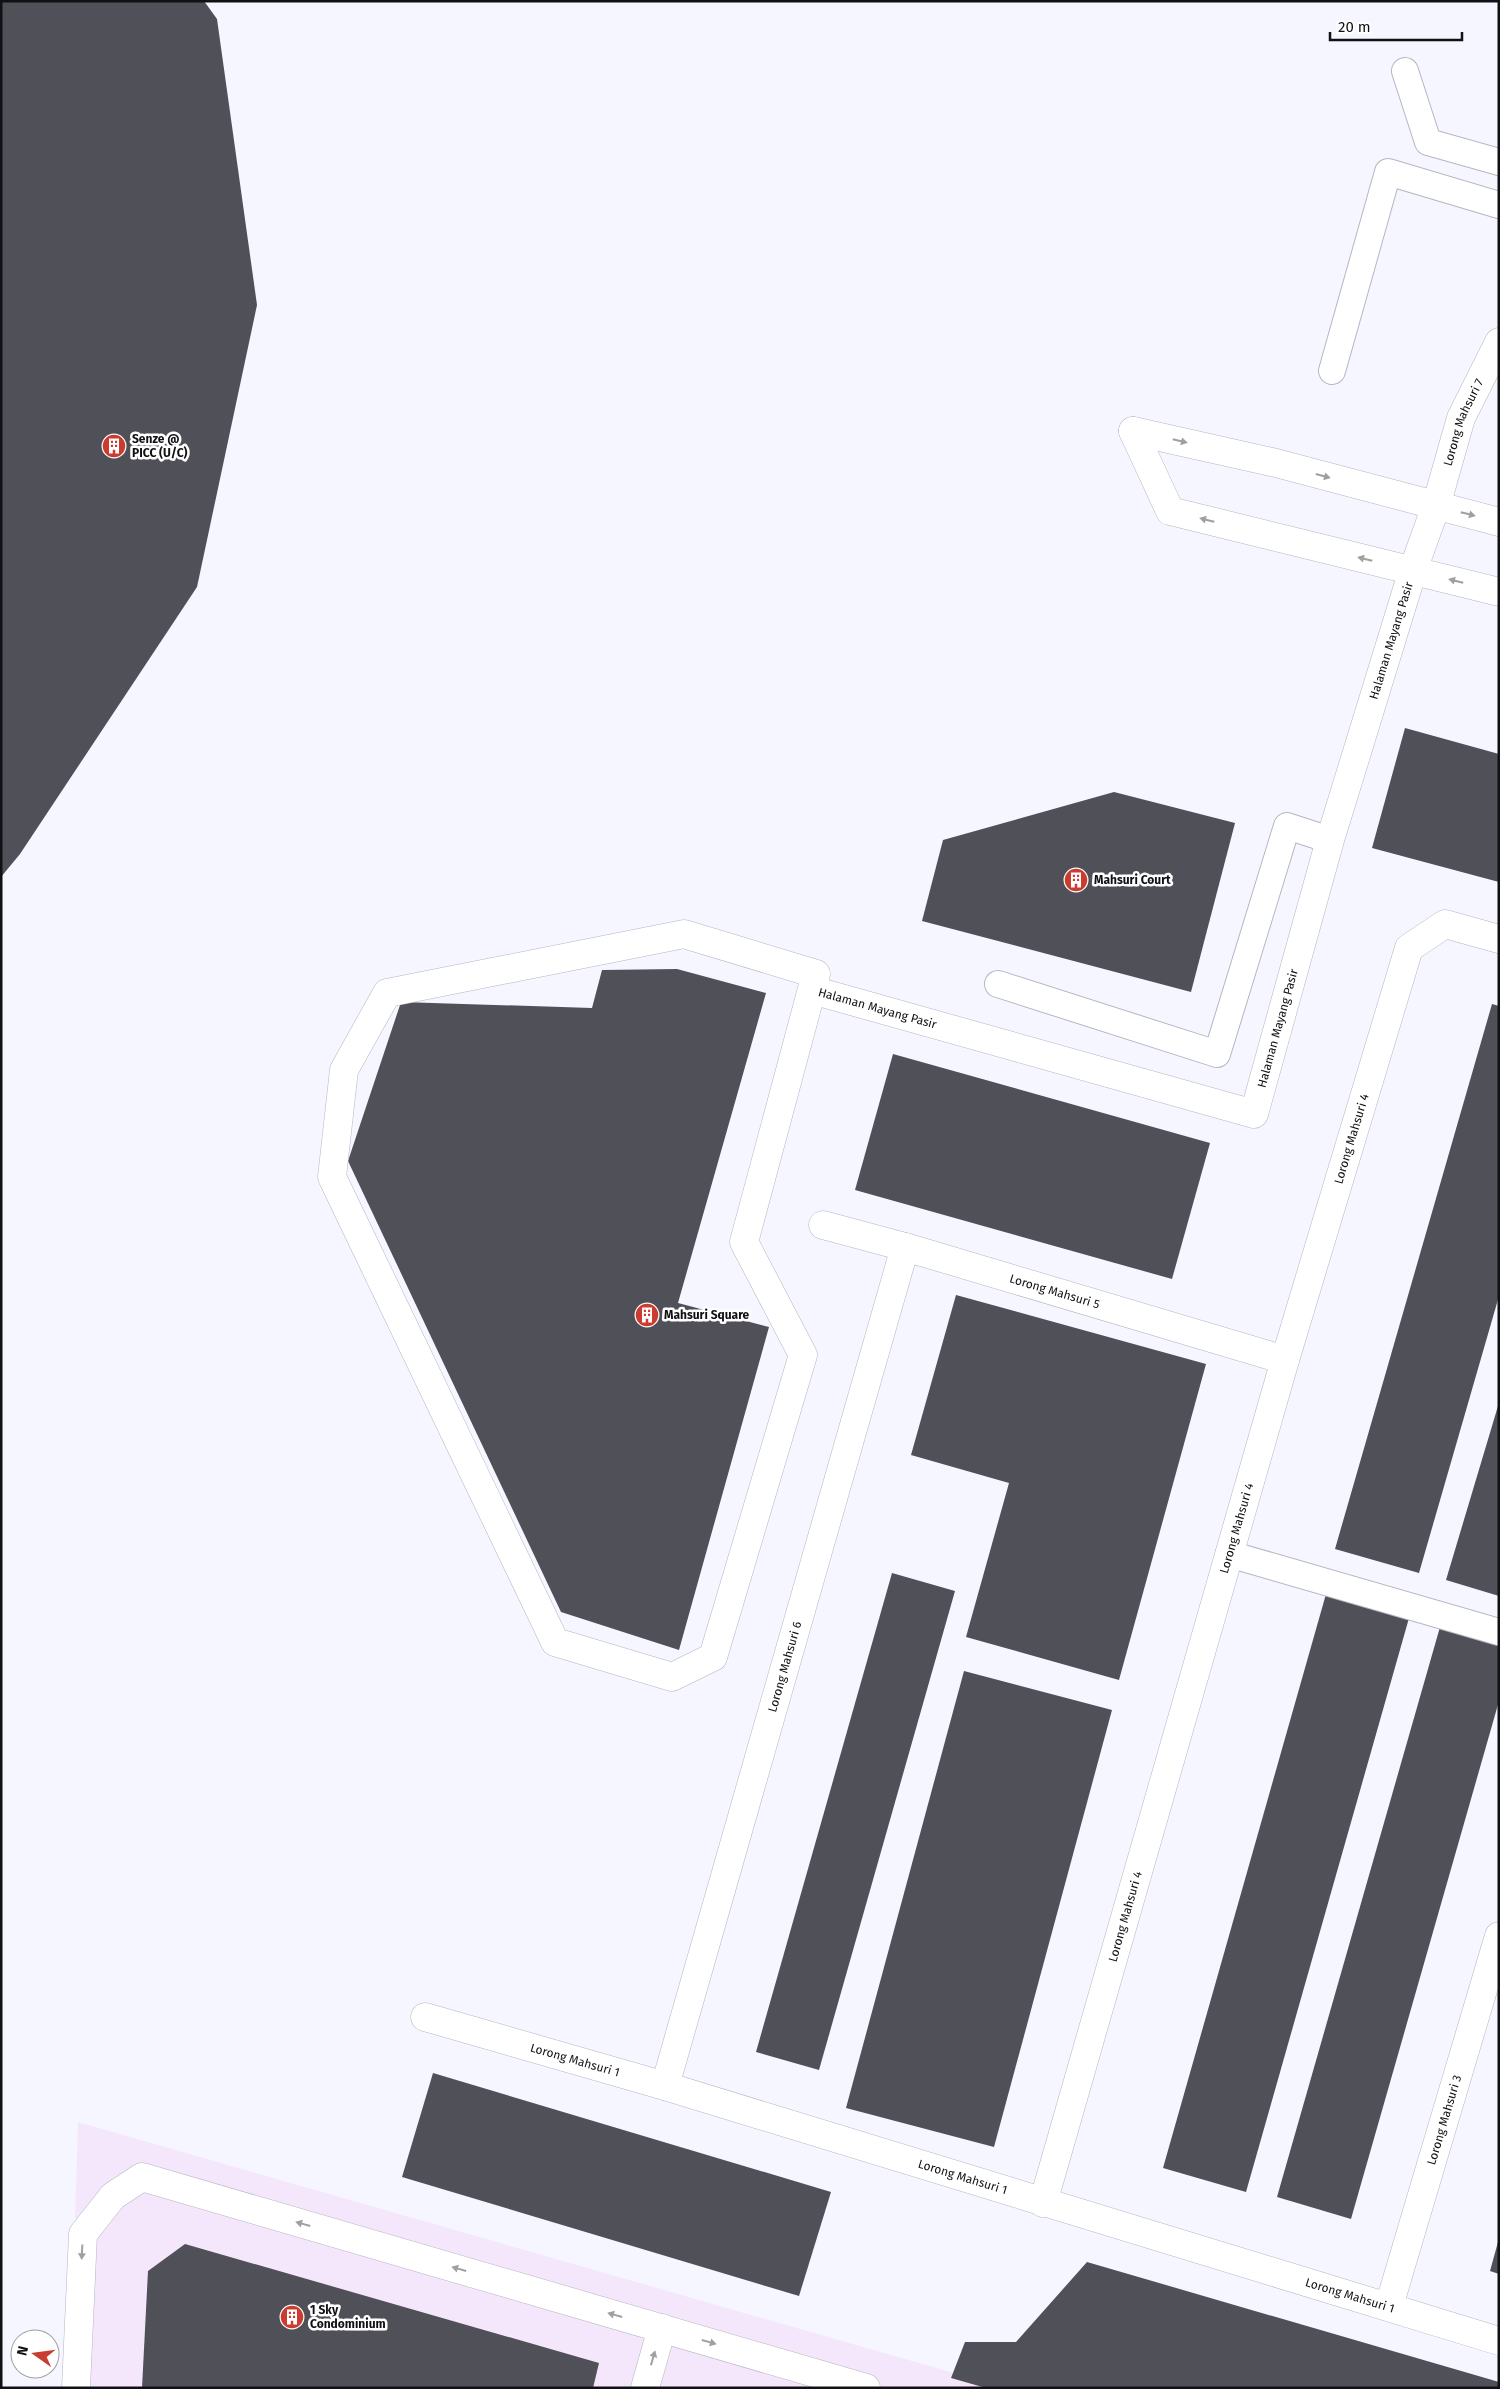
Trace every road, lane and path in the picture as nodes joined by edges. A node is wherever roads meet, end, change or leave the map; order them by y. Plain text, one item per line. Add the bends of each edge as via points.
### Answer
1 (1405, 71) dead end
2 (1499, 162) edge
3 (1499, 205) edge
4 (1498, 347) edge
5 (1332, 371) dead end
6 (1436, 506) junction
7 (1499, 522) edge
8 (1412, 570) junction
9 (1499, 592) edge
10 (1330, 840) junction
11 (1499, 939) edge
12 (998, 984) dead end
13 (812, 990) junction
14 (823, 1225) dead end
15 (905, 1247) junction
16 (1286, 1360) junction
17 (1230, 1554) junction
18 (1499, 1632) edge
19 (1499, 1936) edge
20 (425, 2018) dead end
21 (665, 2086) junction
22 (1043, 2203) junction
23 (1389, 2306) junction
24 (662, 2328) junction
25 (1499, 2341) edge
26 (76, 2388) edge
27 (645, 2388) edge
28 (866, 2388) edge

1 - 2 lane via 1428,142
3 - 5 lane via 1388,172
4 - 6 street, Lorong Mahsuri 7 via 1461,418
6 -> 7 street
6 - 8 street, Halaman Mayang Pasir
8 -> 6 street via 1170,511 1133,431 1276,463
9 -> 8 street
8 - 10 street, Halaman Mayang Pasir
10 - 12 lane via 1287,826 1217,1054
10 - 13 street, Halaman Mayang Pasir via 1254,1114
11 - 16 street, Lorong Mahsuri 4 via 1445,924 1409,948
13 - 13 street via 744,1242 803,1355 713,1657 672,1677 555,1642 332,1177 344,1070 387,993 684,934 816,974
14 - 15 street, Lorong Mahsuri 5
15 - 16 street, Lorong Mahsuri 5
15 - 21 street, Lorong Mahsuri 6
16 - 17 street, Lorong Mahsuri 4
17 - 18 lane
17 - 22 street, Lorong Mahsuri 4
19 - 23 street, Lorong Mahsuri 3
20 - 21 street, Lorong Mahsuri 1
21 - 22 street, Lorong Mahsuri 1
22 - 23 street, Lorong Mahsuri 1
23 - 25 street, Lorong Mahsuri 1
24 -> 26 street via 142,2177 113,2196 83,2234
27 -> 24 street
24 -> 28 street

